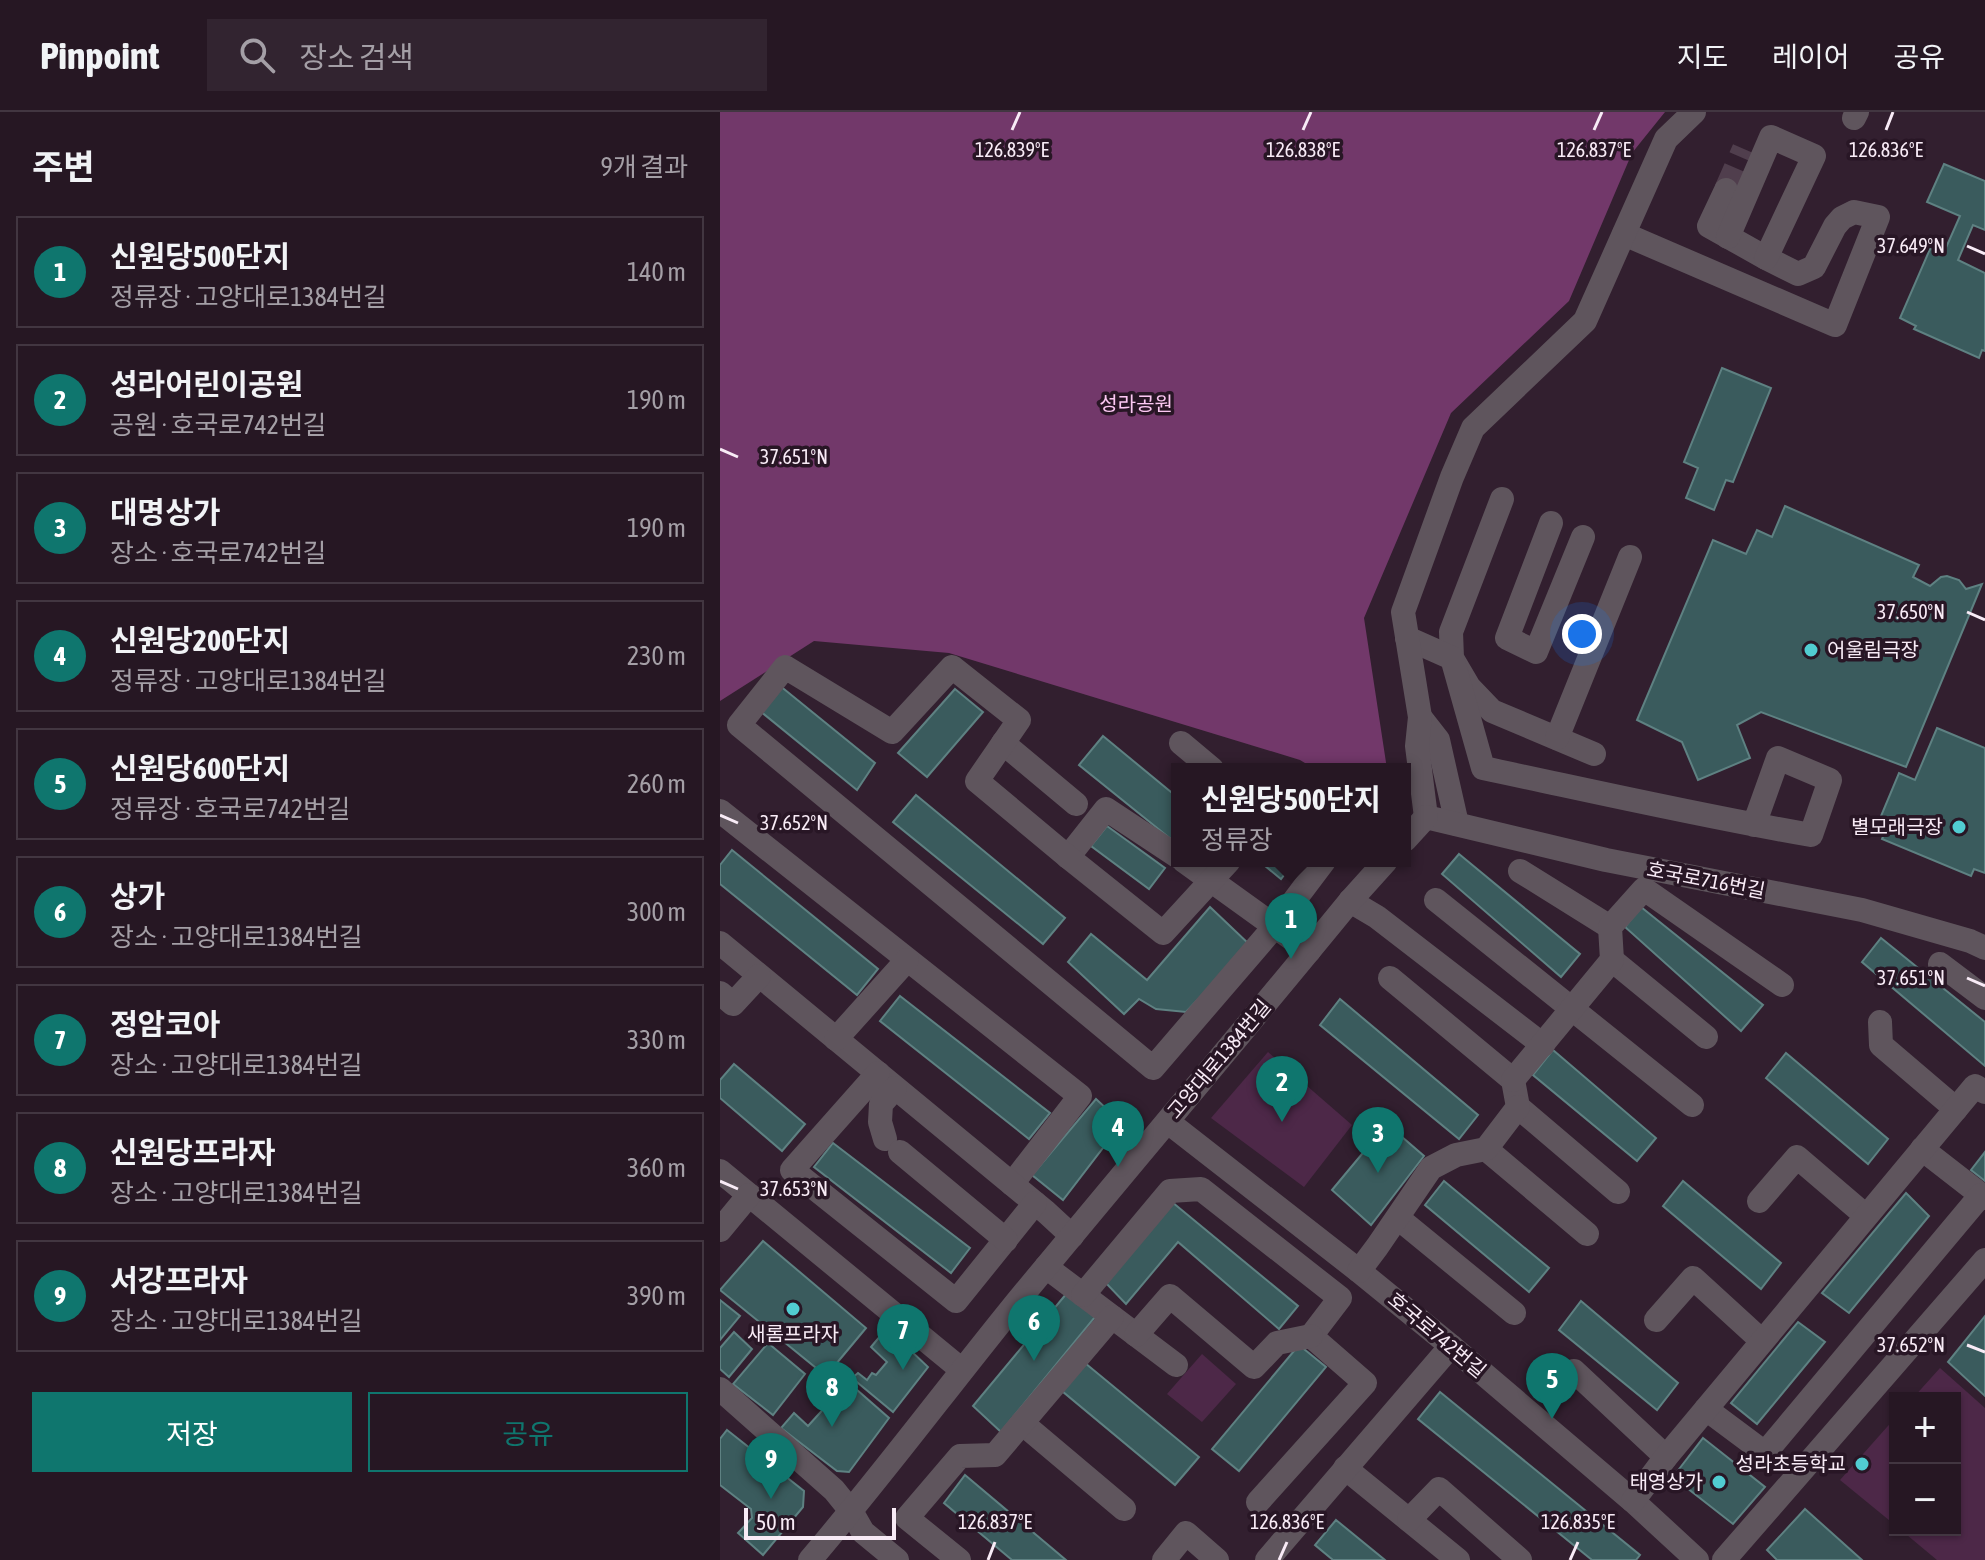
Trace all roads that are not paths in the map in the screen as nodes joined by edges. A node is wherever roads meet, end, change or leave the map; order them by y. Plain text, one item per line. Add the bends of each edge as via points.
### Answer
1 (1694, 112) edge
2 (1726, 190) tunnel mouth
3 (1624, 234) junction
4 (1728, 237) junction
5 (1766, 258) junction
6 (1502, 499) dead end
7 (1551, 523) dead end
8 (1583, 537) dead end
9 (1630, 557) dead end
10 (1407, 638) junction
11 (1452, 658) junction
12 (1420, 717) junction
13 (1557, 738) junction
14 (1003, 743) junction
15 (1181, 743) dead end
16 (1594, 754) dead end
17 (1205, 763) edge
18 (1076, 804) dead end
19 (720, 811) edge
20 (1426, 817) junction
21 (1457, 824) junction
22 (1754, 825) dead end
23 (1411, 833) edge
24 (1171, 852) edge
25 (1068, 857) junction
26 (1193, 867) edge
27 (1224, 867) edge
28 (1319, 867) edge
29 (1381, 867) edge
30 (1520, 871) dead end
31 (1213, 880) junction
32 (1436, 900) dead end
33 (1350, 901) junction
34 (1275, 926) junction
35 (1610, 927) junction
36 (720, 943) edge
37 (1985, 948) edge
38 (1309, 951) junction
39 (907, 960) junction
40 (1612, 960) junction
41 (1940, 964) dead end
42 (759, 976) junction
43 (1390, 978) dead end
44 (1782, 985) dead end
45 (720, 993) edge
46 (1985, 998) edge
47 (1572, 1008) junction
48 (1880, 1022) dead end
49 (1706, 1037) dead end
50 (836, 1039) junction
51 (1543, 1045) junction
52 (1513, 1080) junction
53 (886, 1081) junction
54 (1985, 1092) edge
55 (1692, 1105) dead end
56 (1518, 1107) junction
57 (1956, 1109) junction
58 (1168, 1122) junction
59 (1486, 1149) junction
60 (1922, 1149) junction
61 (720, 1171) edge
62 (1012, 1184) junction
63 (1618, 1192) dead end
64 (749, 1195) junction
65 (1983, 1196) edge
66 (1759, 1201) dead end
67 (1035, 1203) junction
68 (1866, 1216) junction
69 (1398, 1218) junction
70 (720, 1230) edge
71 (1587, 1234) dead end
72 (1072, 1236) junction
73 (1006, 1240) junction
74 (1985, 1260) edge
75 (1046, 1267) junction
76 (1359, 1271) junction
77 (1083, 1295) junction
78 (1514, 1313) dead end
79 (1112, 1317) junction
80 (1656, 1320) dead end
81 (1136, 1335) junction
82 (1311, 1336) junction
83 (1762, 1341) junction
84 (1451, 1346) junction
85 (1176, 1365) dead end
86 (962, 1370) junction
87 (1574, 1371) dead end
88 (720, 1389) edge
89 (1706, 1409) junction
90 (1022, 1423) junction
91 (1666, 1457) junction
92 (1345, 1468) junction
93 (1633, 1501) junction
94 (1258, 1502) dead end
95 (1124, 1509) dead end
96 (851, 1511) junction
97 (1409, 1520) junction
98 (1671, 1552) edge
99 (810, 1560) edge
100 (897, 1560) edge
101 (959, 1560) edge
102 (1164, 1560) edge
103 (1217, 1560) edge
104 (1267, 1560) edge
105 (1458, 1560) edge
106 (1520, 1560) edge
107 (1697, 1560) edge
108 (1724, 1560) edge

1 - 3 street via 1666,139
2 - 4 street via 1709,226
3 - 5 street via 1835,325 1878,217 1854,212 1842,218 1814,267 1798,274
3 - 10 street via 1585,321 1473,428 1403,612
4 - 5 street
4 - 5 street via 1771,137 1814,156
6 - 11 street via 1451,632
7 - 8 street via 1507,638 1536,652
9 - 13 street
10 - 11 street
10 - 12 street
11 - 13 street via 1492,711
11 - 22 street via 1483,768
12 - 20 street via 1417,746
12 - 21 street via 1438,740
13 - 16 street
14 - 18 street
14 - 25 street via 977,781
14 - 34 street via 1019,720 952,667 892,732 785,667 739,725 1153,1068
15 - 17 street
19 - 39 street
20 - 21 street, 호국로716번길
20 - 23 street
21 - 37 street, 호국로716번길 via 1606,860 1862,910
24 - 25 street via 1106,809
25 - 31 street via 1163,933
26 - 31 street
27 - 31 street
28 - 34 street
29 - 33 street, 고양대로1384번길
30 - 35 street
31 - 34 street
32 - 47 street
33 - 38 street, 고양대로1384번길
33 - 51 street
34 - 38 street
35 - 40 street
35 - 44 street via 1644,889
36 - 42 street
38 - 58 street, 고양대로1384번길
39 - 50 street
39 - 62 street via 1080,1096
40 - 47 street
40 - 49 street
41 - 46 street
42 - 45 street via 733,1004
42 - 50 street
43 - 52 street
47 - 51 street
47 - 55 street
48 - 57 street via 1881,1045
50 - 53 street
51 - 52 street
52 - 56 street
53 - 62 street
53 - 73 street via 880,1122 892,1145
53 - 73 street via 792,1170 956,1301
54 - 57 street via 1975,1086
56 - 59 street
56 - 63 street
57 - 60 street
58 - 72 street, 고양대로1384번길
58 - 76 street, 호국로742번길
59 - 69 street via 1456,1155 1431,1168
59 - 71 street
60 - 65 street
60 - 68 street
61 - 64 street
62 - 67 street
64 - 70 street
64 - 86 street
65 - 89 street via 1765,1453
66 - 68 street via 1797,1157
67 - 72 street
67 - 73 street
68 - 83 street
69 - 76 street
69 - 78 street
72 - 75 street, 고양대로1384번길
74 - 108 street
75 - 77 street
75 - 86 street, 고양대로1384번길
76 - 84 street, 호국로742번길
77 - 79 street
77 - 82 street via 1170,1191 1201,1189 1340,1298
79 - 81 street
79 - 90 street
80 - 83 street via 1693,1278
81 - 82 street via 1170,1296 1254,1367 1277,1343
81 - 85 street
82 - 94 street via 1365,1383
83 - 89 street
84 - 92 street
84 - 93 street, 호국로742번길
86 - 96 street, 고양대로1384번길
87 - 91 street
88 - 96 street
89 - 91 street
90 - 95 street
90 - 101 street via 995,1455 960,1456 907,1518
91 - 93 street
92 - 97 street
92 - 104 street
93 - 98 street, 호국로742번길
96 - 99 street, 고양대로1384번길
96 - 100 street via 863,1532
97 - 105 street
97 - 106 street via 1439,1489
98 - 107 street, 호국로742번길
102 - 103 street via 1186,1533

